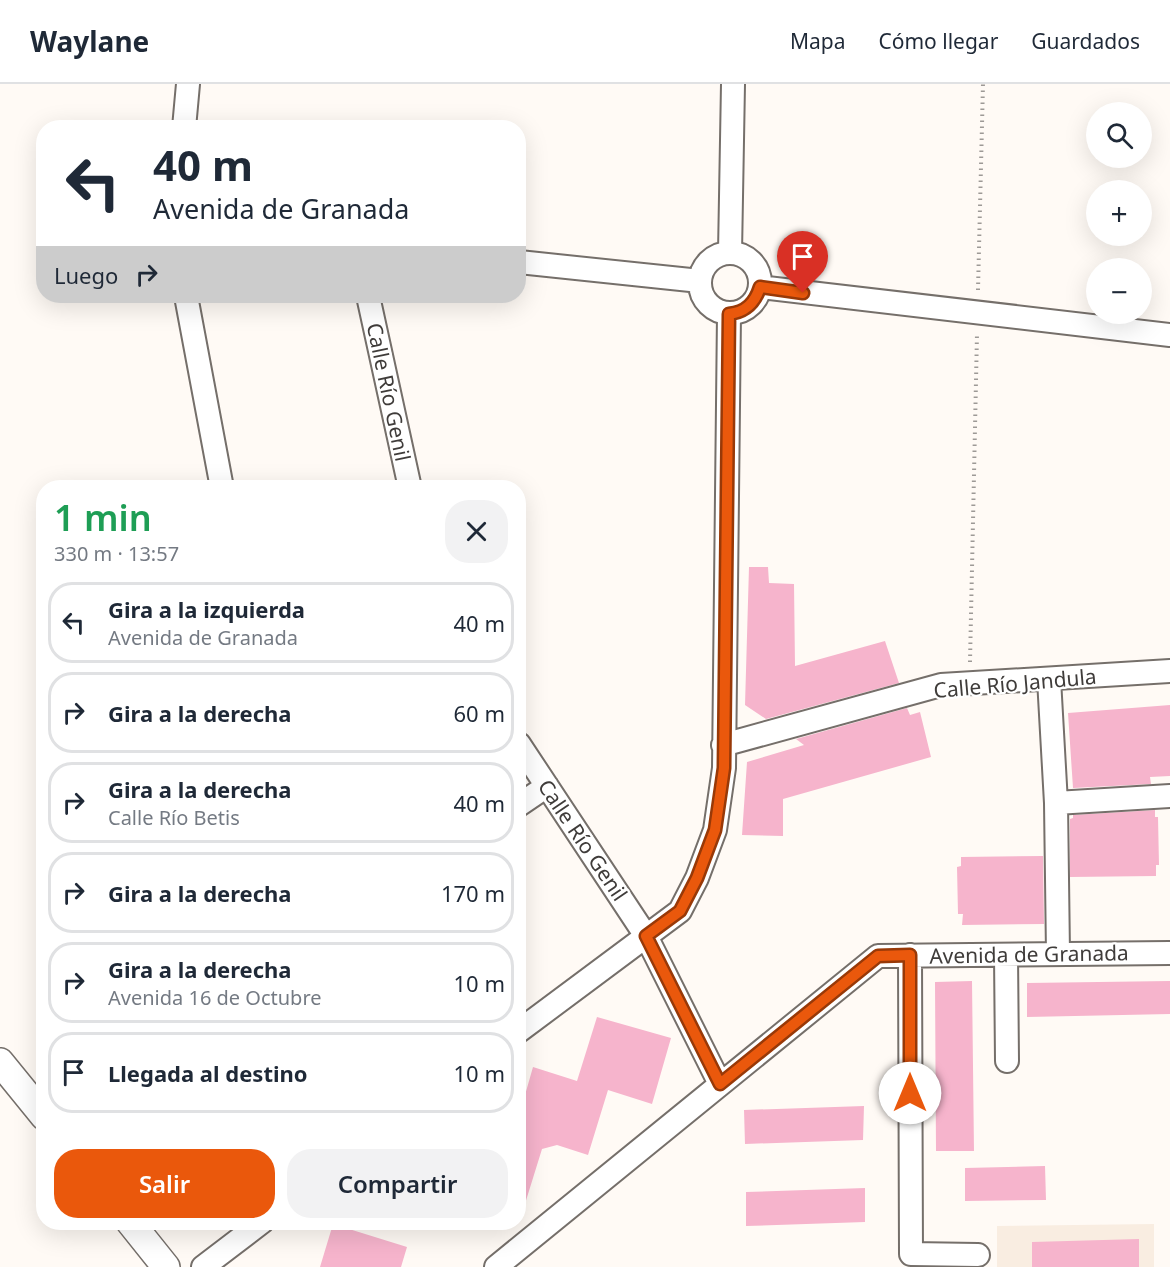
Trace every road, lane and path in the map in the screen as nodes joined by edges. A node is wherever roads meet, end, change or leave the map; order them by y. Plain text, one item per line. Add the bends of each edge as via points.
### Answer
1 (188, 84) edge
2 (733, 84) edge
3 (983, 84) edge
4 (185, 120) edge
5 (730, 253) junction
6 (526, 263) edge
7 (699, 281) junction
8 (760, 287) junction
9 (187, 303) edge
10 (370, 303) edge
11 (729, 314) junction
12 (978, 314) junction
13 (1170, 334) edge
14 (220, 480) edge
15 (408, 480) edge
16 (1170, 671) edge
17 (1049, 679) junction
18 (969, 683) junction
19 (723, 745) junction
20 (526, 754) edge
21 (547, 786) junction
22 (1170, 795) edge
23 (526, 800) edge
24 (1056, 803) junction
25 (646, 936) junction
26 (1170, 953) edge
27 (1059, 954) junction
28 (910, 955) junction
29 (1006, 955) junction
30 (526, 1026) edge
31 (1008, 1061) dead end
32 (0, 1062) edge
33 (720, 1084) junction
34 (36, 1106) edge
35 (136, 1230) edge
36 (252, 1230) edge
37 (978, 1255) dead end
38 (166, 1267) edge
39 (203, 1267) edge
40 (496, 1267) edge

1 - 4 street
2 - 5 street
3 - 12 path
5 - 7 street via 709,261
5 - 8 street via 749,260
6 - 7 street
7 - 11 street via 704,300
8 - 11 street via 746,309
8 - 12 street
9 - 14 street
10 - 15 street, Calle Río Genil
11 - 19 street
12 - 13 street
12 - 18 path
16 - 17 street, Calle Río Jandula
17 - 18 street, Calle Río Jandula
17 - 24 street
18 - 19 street, Calle Río Jandula via 941,685
19 - 25 street via 724,768 715,830 697,878 680,911
20 - 21 street, Calle Río Genil
21 - 23 street
21 - 25 street, Calle Río Genil
22 - 24 street
24 - 27 street
25 - 30 street
25 - 33 street, Calle Río Genil
26 - 27 street, Avenida de Granada
27 - 29 street, Avenida de Granada
28 - 29 street, Avenida de Granada
28 - 33 street, Avenida de Granada via 878,956
28 - 37 street via 910,1254
29 - 31 street
32 - 34 street
33 - 40 street, Avenida de Granada
35 - 38 street
36 - 39 street

